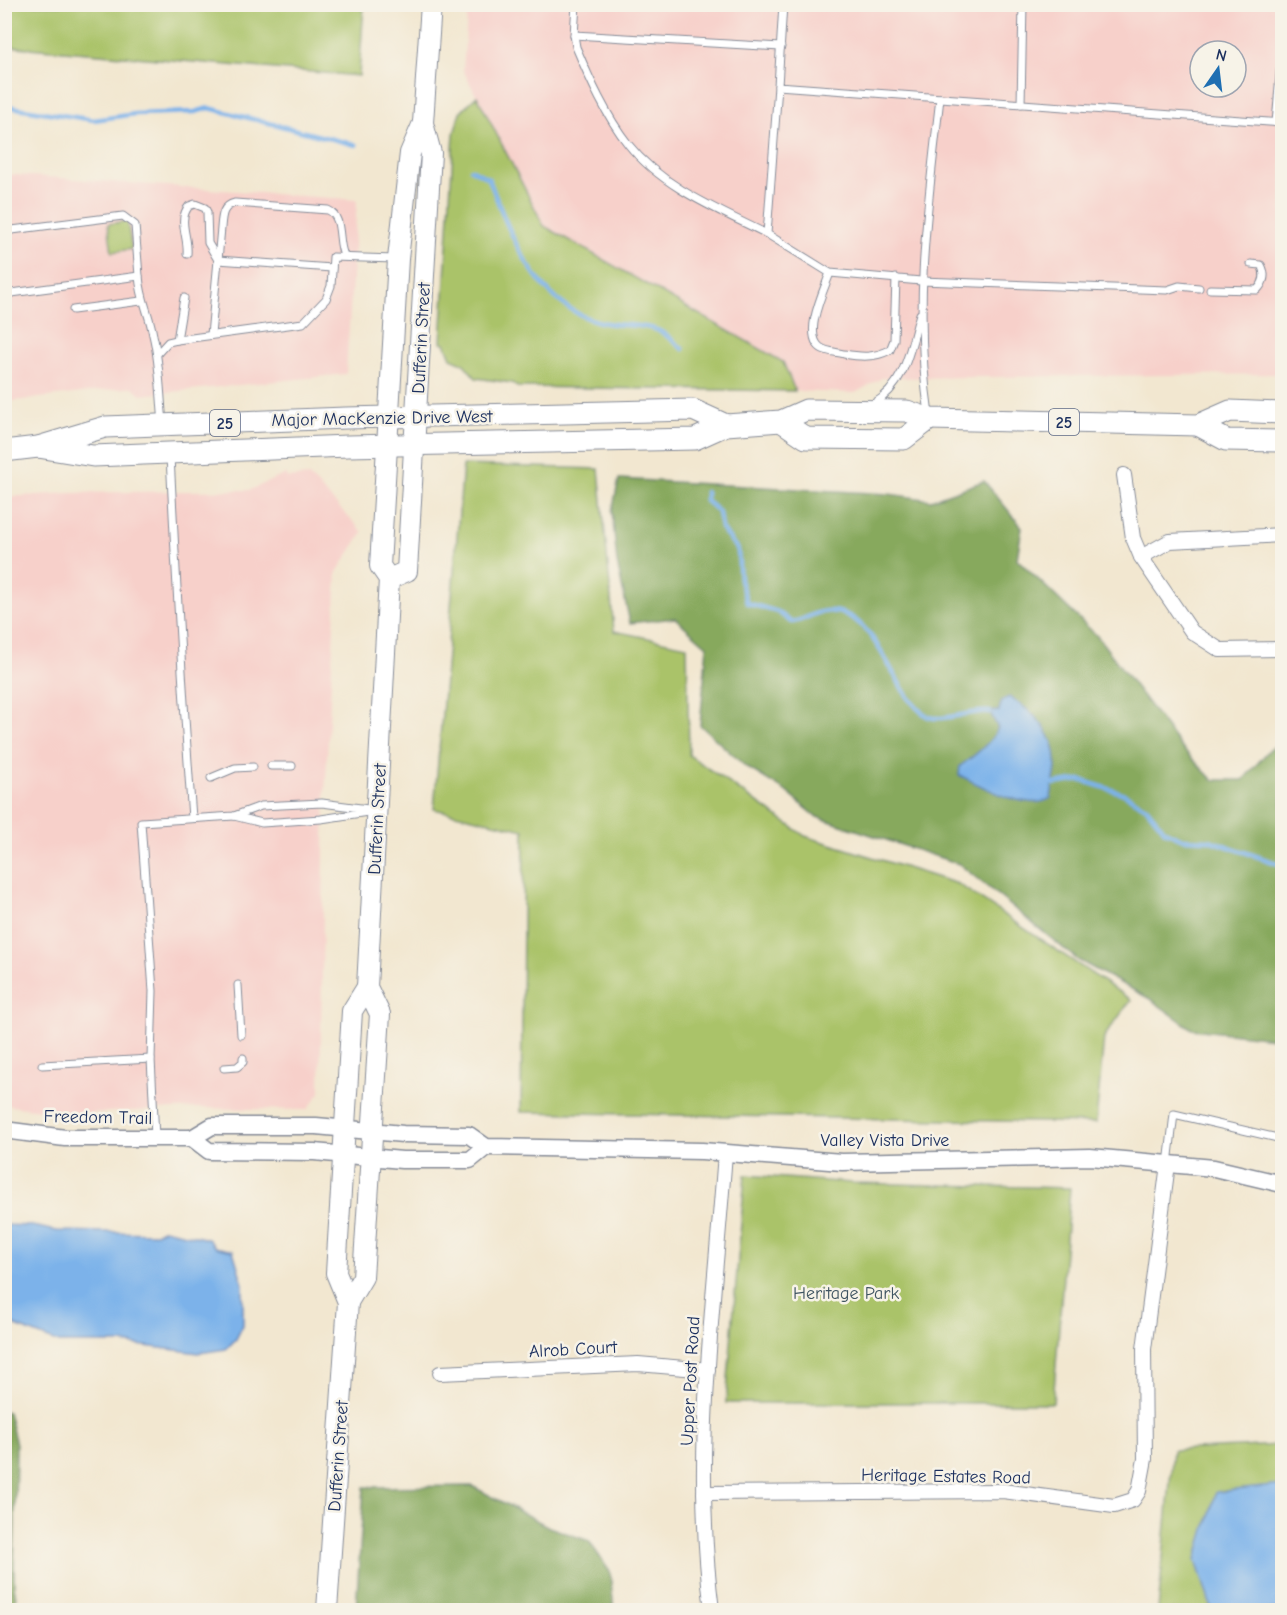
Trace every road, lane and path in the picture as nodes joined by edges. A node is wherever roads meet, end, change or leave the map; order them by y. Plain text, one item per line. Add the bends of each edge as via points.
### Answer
1 (430, 4) edge
2 (576, 4) edge
3 (783, 4) edge
4 (1023, 4) edge
5 (574, 35) junction
6 (781, 47) junction
7 (1282, 49) edge
8 (778, 86) junction
9 (940, 98) junction
10 (1021, 104) junction
11 (423, 123) junction
12 (1279, 123) edge
13 (4, 231) edge
14 (767, 234) junction
15 (188, 254) dead end
16 (344, 255) junction
17 (398, 259) junction
18 (218, 260) junction
19 (1251, 264) dead end
20 (332, 268) junction
21 (830, 273) junction
22 (139, 276) junction
23 (896, 278) junction
24 (921, 281) junction
25 (1199, 288) dead end
26 (1210, 289) dead end
27 (4, 294) edge
28 (184, 298) dead end
29 (141, 301) junction
30 (922, 306) junction
31 (72, 310) dead end
32 (212, 335) junction
33 (177, 340) junction
34 (157, 354) junction
35 (863, 410) junction
36 (1282, 413) edge
37 (389, 417) junction
38 (416, 417) junction
39 (930, 419) junction
40 (781, 421) junction
41 (726, 424) junction
42 (1198, 425) junction
43 (163, 426) junction
44 (1282, 441) edge
45 (415, 444) junction
46 (387, 445) junction
47 (38, 447) junction
48 (4, 452) edge
49 (170, 453) junction
50 (1124, 475) dead end
51 (1282, 535) edge
52 (1141, 557) junction
53 (389, 579) junction
54 (1282, 649) edge
55 (271, 766) dead end
56 (292, 766) dead end
57 (253, 767) dead end
58 (211, 778) dead end
59 (378, 810) junction
60 (234, 816) junction
61 (192, 818) junction
62 (238, 985) dead end
63 (367, 987) junction
64 (241, 1035) dead end
65 (243, 1058) dead end
66 (151, 1059) junction
67 (42, 1065) dead end
68 (224, 1068) dead end
69 (345, 1129) junction
70 (4, 1130) edge
71 (372, 1131) junction
72 (154, 1137) junction
73 (192, 1138) junction
74 (1282, 1139) edge
75 (486, 1147) junction
76 (725, 1153) junction
77 (344, 1155) junction
78 (371, 1157) junction
79 (1168, 1164) junction
80 (1282, 1184) edge
81 (348, 1302) junction
82 (708, 1370) junction
83 (440, 1372) dead end
84 (704, 1493) junction
85 (327, 1611) edge
86 (712, 1611) edge

1 - 11 main road, Dufferin Street
2 - 5 lane
3 - 6 lane
4 - 10 lane
5 - 6 lane
5 - 14 lane via 588,74 628,144 694,198
6 - 8 lane
7 - 12 lane
8 - 9 lane
8 - 14 lane
9 - 10 lane
9 - 24 lane
10 - 12 lane
11 - 17 main road, Dufferin Street via 410,153
11 - 38 main road, Dufferin Street via 431,153
13 - 22 lane via 123,216 135,225
14 - 21 lane
15 - 18 lane via 183,217 189,206 195,204 207,212 208,243
16 - 17 lane
16 - 18 lane via 333,212 323,208 235,203 222,213
16 - 20 lane via 333,257
17 - 37 main road, Dufferin Street
18 - 20 lane
18 - 32 lane
19 - 26 lane via 1261,265 1264,271 1265,277 1257,290
20 - 32 lane via 326,299 303,323
21 - 23 lane
21 - 23 lane via 815,318 816,343 822,350 860,357 890,350 894,340
22 - 27 lane
22 - 29 lane
23 - 24 lane
24 - 25 lane
24 - 30 lane
28 - 33 lane
29 - 31 lane
29 - 34 lane
30 - 35 lane via 900,380 886,397
30 - 39 lane via 924,380
32 - 33 lane
33 - 34 lane via 168,342
34 - 43 lane
35 - 39 main road, Major MacKenzie Drive West / 25 via 907,411
35 - 40 main road, Major MacKenzie Drive West / 25 via 806,410
36 - 42 main road, Major MacKenzie Drive West / 25 via 1230,411
37 - 38 main road, Major MacKenzie Drive West / 25
37 - 43 main road, Major MacKenzie Drive West / 25
37 - 46 main road, Dufferin Street
38 - 41 main road, Major MacKenzie Drive West / 25 via 693,410
38 - 45 main road, Dufferin Street
39 - 40 main road via 904,439 806,438
39 - 42 main road, Major MacKenzie Drive West / 25
40 - 41 main road, Major MacKenzie Drive West / 25
41 - 45 main road, Major MacKenzie Drive West / 25 via 695,439
42 - 44 main road, Major MacKenzie Drive West via 1226,440
43 - 47 main road, Major MacKenzie Drive West / 25 via 105,427
45 - 46 main road, Major MacKenzie Drive West / 25
45 - 53 main road, Dufferin Street via 407,571
46 - 49 main road, Major MacKenzie Drive West / 25
46 - 53 main road, Dufferin Street via 380,566
47 - 48 main road, Major MacKenzie Drive West / 25
47 - 49 main road, Major MacKenzie Drive West / 25 via 93,456
49 - 61 lane
50 - 52 street via 1133,538
51 - 52 street via 1170,541
52 - 54 street via 1188,627 1212,647
53 - 59 main road, Dufferin Street
55 - 56 lane
57 - 58 lane via 235,768
59 - 60 lane via 262,823
59 - 60 lane via 322,803 261,806
59 - 63 main road, Dufferin Street
60 - 61 lane
61 - 66 lane via 141,822 153,991
62 - 64 lane
63 - 69 main road, Dufferin Street via 352,1011
63 - 71 main road, Dufferin Street via 380,1014
65 - 68 lane via 237,1067
66 - 67 lane
66 - 72 lane
69 - 71 street, Freedom Trail
69 - 73 street, Freedom Trail via 212,1126
69 - 77 main road, Dufferin Street
70 - 72 street, Freedom Trail via 65,1138
71 - 75 street, Valley Vista Drive via 469,1135
71 - 78 main road, Dufferin Street
72 - 73 street, Freedom Trail
73 - 77 street, Freedom Trail via 209,1151
74 - 79 lane via 1174,1114
75 - 76 street, Valley Vista Drive
75 - 78 street, Valley Vista Drive via 470,1160
76 - 79 street, Valley Vista Drive via 842,1162 1068,1156
76 - 82 street, Upper Post Road
77 - 78 street, Freedom Trail
77 - 81 main road, Dufferin Street via 336,1273
78 - 81 main road, Dufferin Street via 363,1277
79 - 80 street, Valley Vista Drive via 1231,1171
79 - 84 street, Heritage Estates Road via 1144,1349 1145,1459 1139,1491 1133,1500 1114,1506 1004,1491
81 - 85 main road, Dufferin Street
82 - 83 street, Alrob Court via 638,1364
82 - 84 street, Upper Post Road
84 - 86 street, Upper Post Road via 704,1545

